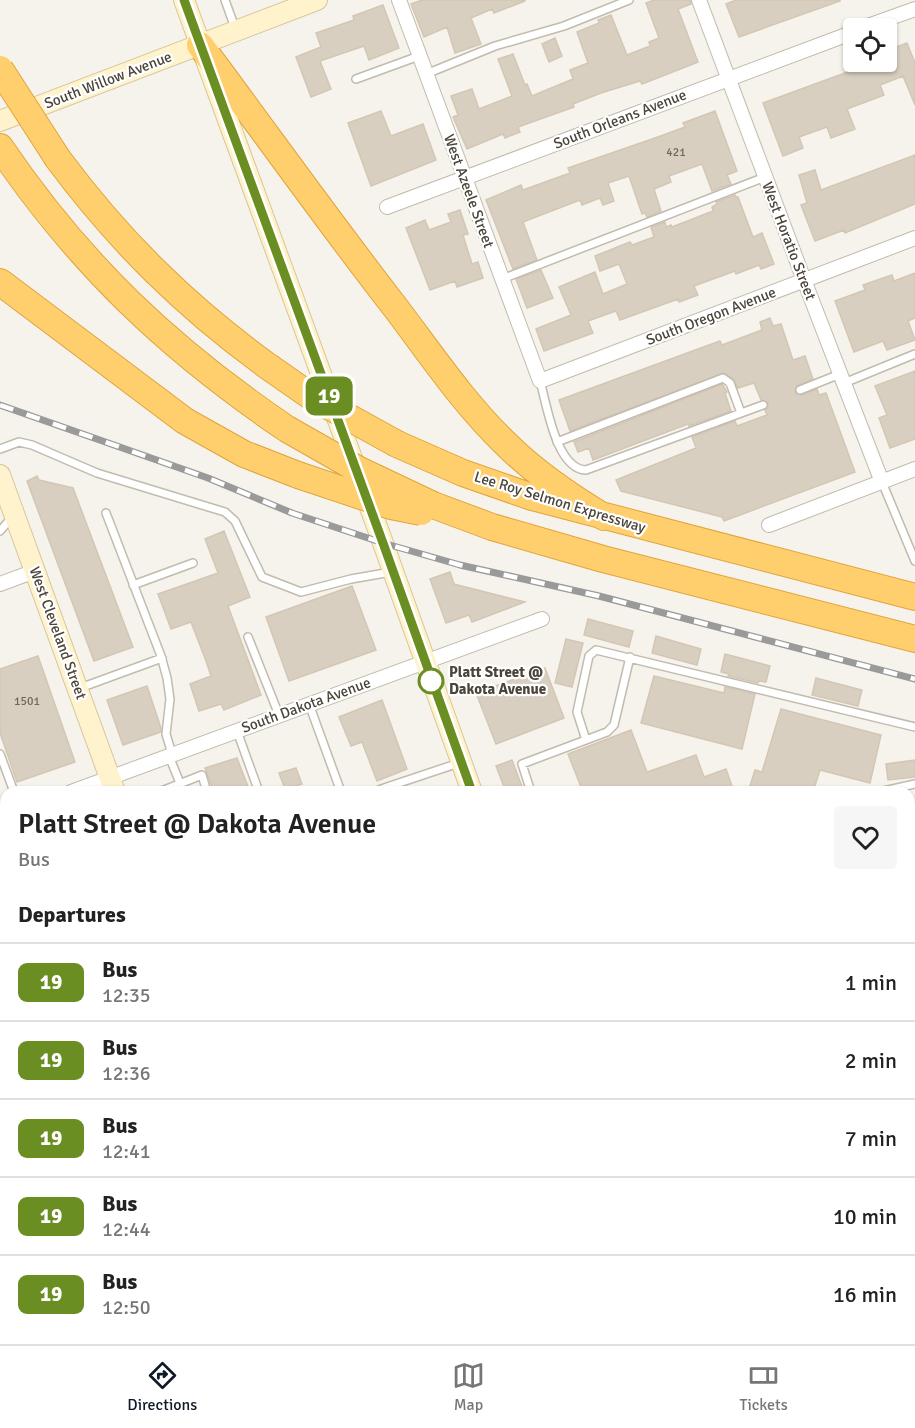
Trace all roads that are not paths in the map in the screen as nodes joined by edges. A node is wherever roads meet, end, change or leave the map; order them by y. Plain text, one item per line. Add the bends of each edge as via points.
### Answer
1 (184, 0) edge
2 (225, 0) edge
3 (317, 0) edge
4 (399, 0) edge
5 (629, 0) edge
6 (699, 0) edge
7 (915, 9) edge
8 (890, 18) edge
9 (236, 31) junction
10 (843, 36) edge
11 (200, 45) junction
12 (419, 56) junction
13 (0, 69) edge
14 (426, 74) junction
15 (729, 78) junction
16 (356, 79) dead end
17 (0, 121) edge
18 (0, 147) edge
19 (464, 177) junction
20 (765, 177) junction
21 (387, 207) dead end
22 (915, 238) edge
23 (502, 279) junction
24 (804, 280) junction
25 (0, 282) edge
26 (915, 354) edge
27 (842, 379) junction
28 (540, 381) junction
29 (800, 390) dead end
30 (763, 405) dead end
31 (741, 413) junction
32 (557, 442) junction
33 (0, 449) edge
34 (915, 469) edge
35 (0, 475) edge
36 (882, 482) junction
37 (442, 511) junction
38 (106, 513) dead end
39 (15, 514) junction
40 (604, 517) junction
41 (769, 525) dead end
42 (0, 531) edge
43 (915, 561) edge
44 (193, 563) dead end
45 (35, 571) junction
46 (393, 571) junction
47 (0, 584) edge
48 (133, 585) junction
49 (915, 597) edge
50 (542, 619) dead end
51 (248, 637) dead end
52 (915, 639) edge
53 (630, 657) junction
54 (162, 658) junction
55 (424, 661) junction
56 (78, 688) junction
57 (309, 704) junction
58 (279, 715) junction
59 (915, 727) edge
60 (237, 731) junction
61 (586, 740) junction
62 (0, 754) edge
63 (170, 755) junction
64 (461, 762) junction
65 (180, 783) junction
66 (113, 785) edge
67 (12, 786) edge
68 (173, 786) edge
69 (205, 786) edge
70 (257, 786) edge
71 (339, 786) edge
72 (398, 786) edge
73 (470, 786) edge
74 (529, 786) edge

1 - 11 main road
2 - 9 lane
3 - 9 main road, South Willow Avenue
4 - 12 street, West Azeele Street
5 - 14 lane
6 - 15 street, West Horatio Street
7 - 8 street
9 - 11 main road, South Willow Avenue
10 - 15 street, South Orleans Avenue
11 - 17 main road, South Willow Avenue
11 - 40 highway via 371,277 481,418 531,467
11 - 46 main road
12 - 14 street, West Azeele Street
12 - 16 lane
13 - 40 highway, Lee Roy Selmon Expressway, bridge via 58,159 105,219 146,264 204,317 269,368 397,444 434,461 493,484
14 - 19 street, West Azeele Street
15 - 19 street, South Orleans Avenue
15 - 20 street, West Horatio Street
18 - 37 highway, bridge via 83,255 142,317 212,376 286,429 359,471
19 - 21 street, South Orleans Avenue
19 - 23 street, West Azeele Street
20 - 23 lane
20 - 24 street, West Horatio Street
22 - 24 street, South Oregon Avenue
23 - 28 street, West Azeele Street
24 - 27 street, West Horatio Street
24 - 28 street, South Oregon Avenue
25 - 37 highway, bridge via 185,421 244,454 391,506
26 - 27 lane
27 - 29 lane
27 - 36 street, West Horatio Street
28 - 32 lane
30 - 31 lane
31 - 32 lane via 586,470 568,462
31 - 32 lane via 730,383 723,378
33 - 46 lane via 18,442 33,445 97,473 225,512 235,521 262,577 301,592
34 - 36 street
35 - 39 main road, West Cleveland Street
36 - 41 street
36 - 43 lane
37 - 52 highway via 603,560
38 - 48 lane
39 - 42 lane
39 - 45 main road, West Cleveland Street
40 - 49 highway, Lee Roy Selmon Expressway
44 - 48 lane
45 - 47 street
45 - 56 main road, West Cleveland Street
46 - 55 main road
48 - 54 lane
50 - 55 street, South Dakota Avenue
51 - 58 lane
53 - 59 lane
53 - 61 lane via 614,725
53 - 61 lane via 596,650 590,656 577,712
54 - 56 lane
54 - 63 lane via 170,699 166,734
55 - 57 street, South Dakota Avenue
55 - 64 main road
56 - 66 main road, West Cleveland Street
57 - 58 street, South Dakota Avenue
57 - 71 lane
58 - 60 street, South Dakota Avenue
60 - 63 street, South Dakota Avenue
60 - 70 lane
61 - 74 lane via 522,764
62 - 67 lane
63 - 65 lane
63 - 66 street, South Dakota Avenue
64 - 72 lane
64 - 73 main road
65 - 68 lane
65 - 69 lane via 201,775

